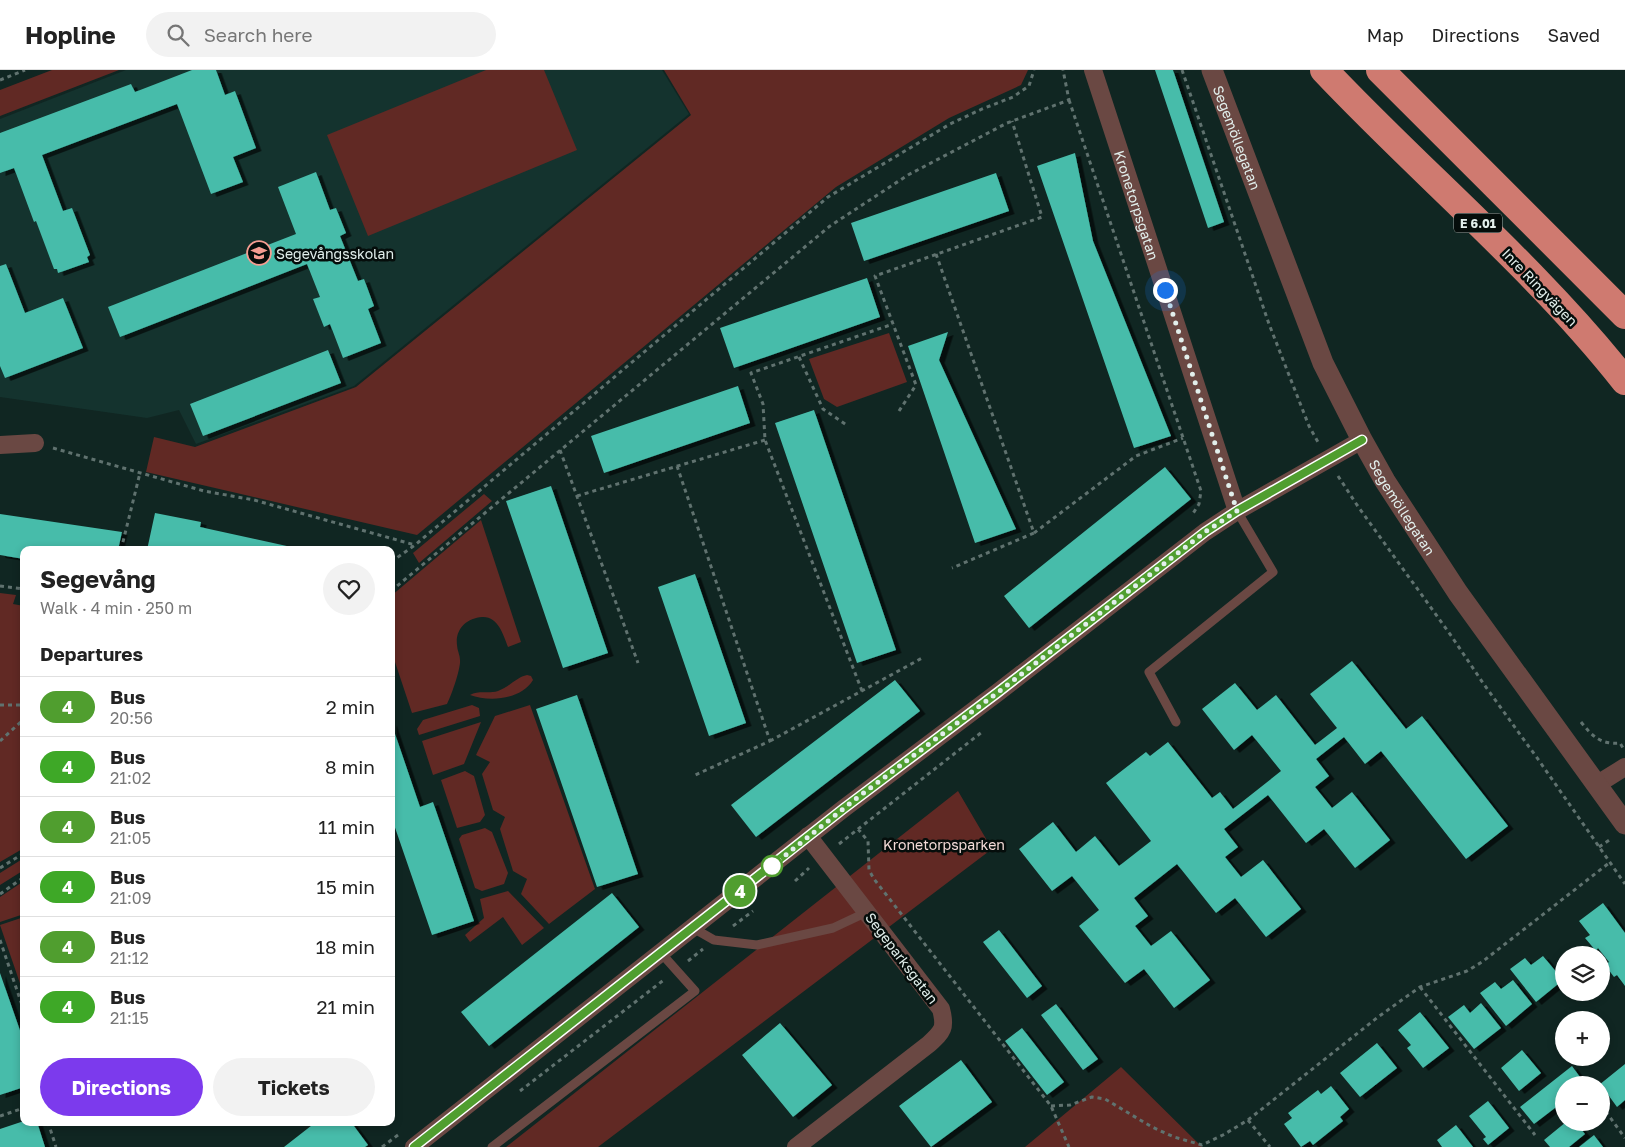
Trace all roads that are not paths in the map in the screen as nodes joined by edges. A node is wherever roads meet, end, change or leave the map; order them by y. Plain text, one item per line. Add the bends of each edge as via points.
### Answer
1 (1093, 70) edge
2 (1212, 70) edge
3 (1324, 70) edge
4 (1380, 70) edge
5 (1625, 315) edge
6 (1625, 381) edge
7 (1362, 440) junction
8 (35, 443) road end
9 (0, 446) edge
10 (1237, 511) junction
11 (1176, 722) dead end
12 (1625, 767) edge
13 (1596, 785) junction
14 (1625, 824) edge
15 (808, 836) junction
16 (867, 912) junction
17 (693, 928) junction
18 (661, 953) junction
19 (414, 1147) edge
20 (492, 1147) edge
21 (796, 1147) edge

1 - 10 street, Kronetorpsgatan
2 - 7 street, Segemöllegatan via 1323,363
3 - 6 highway, Inre Ringvägen / E 6.01 via 1521,266
4 - 5 highway, E 6.01
7 - 10 street
7 - 13 street, Segemöllegatan via 1458,593
8 - 9 street
10 - 11 lane via 1273,572 1149,672
10 - 15 street via 1205,532
12 - 13 street
13 - 14 street, Segemöllegatan
15 - 16 street, Segeparksgatan
15 - 17 street
16 - 17 lane via 833,928 758,945 714,940
16 - 21 street, Segeparksgatan via 941,1009 942,1032
17 - 18 street
18 - 19 street
18 - 20 lane via 695,992

